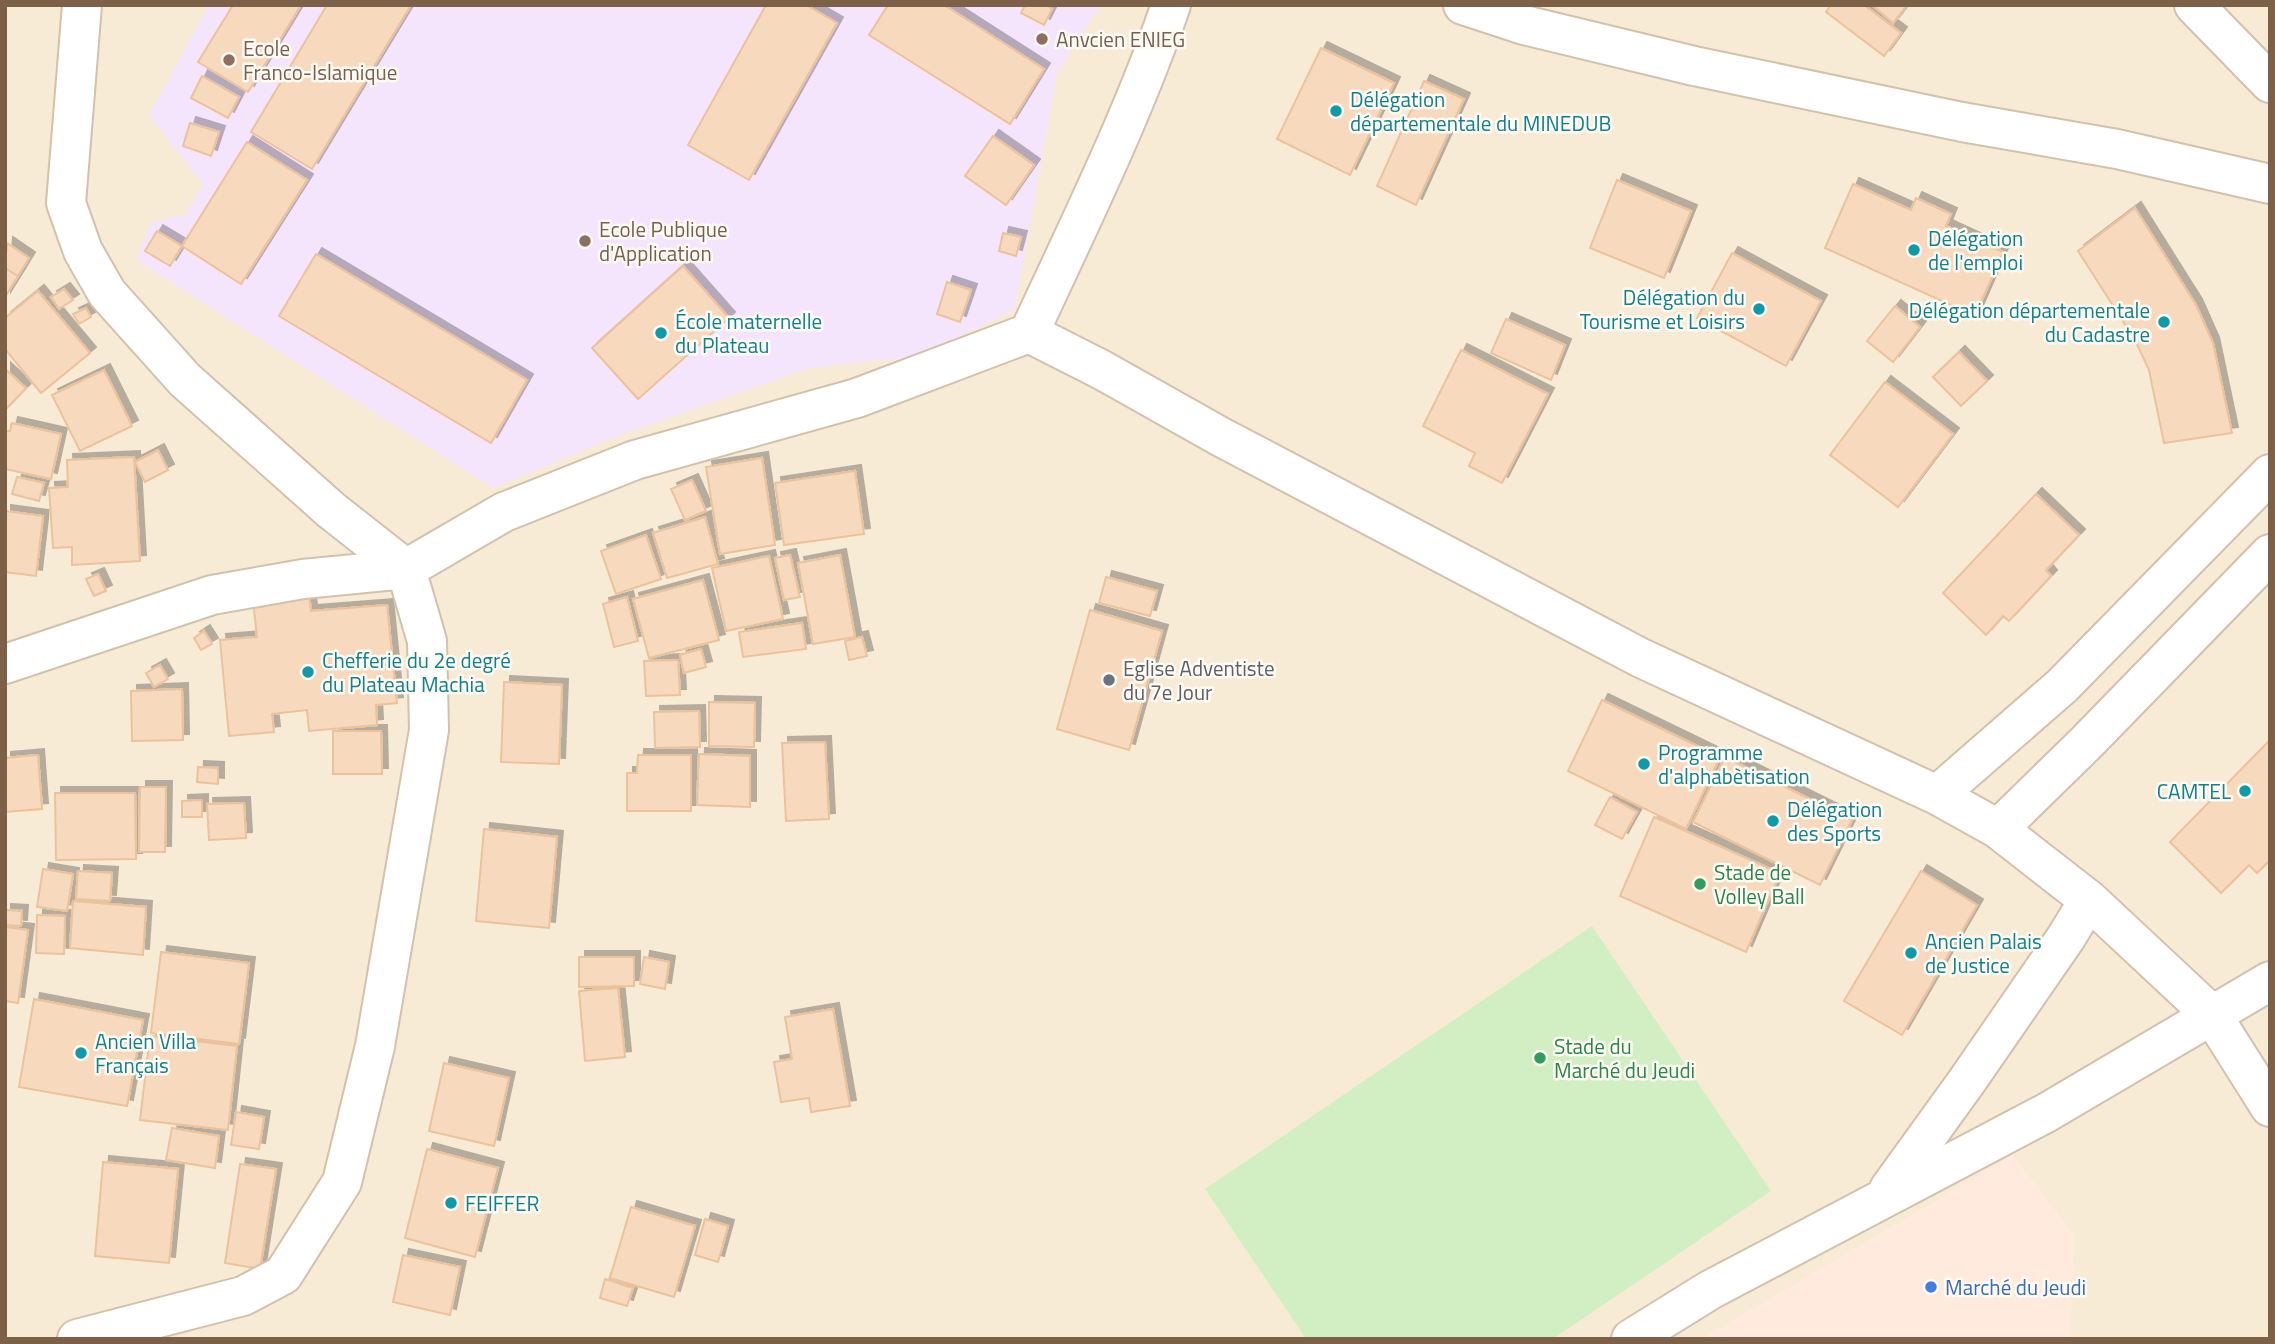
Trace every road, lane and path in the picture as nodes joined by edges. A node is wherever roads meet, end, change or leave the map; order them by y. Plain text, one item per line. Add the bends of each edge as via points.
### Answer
1 (82, 5) edge
2 (1171, 5) edge
3 (1463, 5) edge
4 (2193, 5) edge
5 (2270, 83) edge
6 (2270, 184) edge
7 (1029, 333) junction
8 (2270, 474) edge
9 (2270, 554) edge
10 (406, 569) junction
11 (5, 664) edge
12 (1937, 795) junction
13 (1998, 829) junction
14 (2089, 900) junction
15 (2270, 981) edge
16 (2213, 1015) junction
17 (2270, 1107) edge
18 (1882, 1199) junction
19 (77, 1339) edge
20 (1631, 1339) edge

1 - 10 street via 66,203 83,251 107,293 185,380 331,510
2 - 7 street via 1115,145
3 - 6 street via 1524,25 1694,66 2117,149
4 - 5 street
7 - 10 street via 857,398 635,460 504,512
7 - 12 street via 1641,658
8 - 12 street via 2062,687
9 - 13 street
10 - 11 street via 303,579 212,595
10 - 19 street via 427,641 429,730 375,1046 342,1182 283,1275 243,1296
12 - 13 street
13 - 14 street
14 - 16 street
14 - 18 street
15 - 16 street
16 - 17 street
16 - 18 street via 2046,1113
18 - 20 street via 1710,1290

